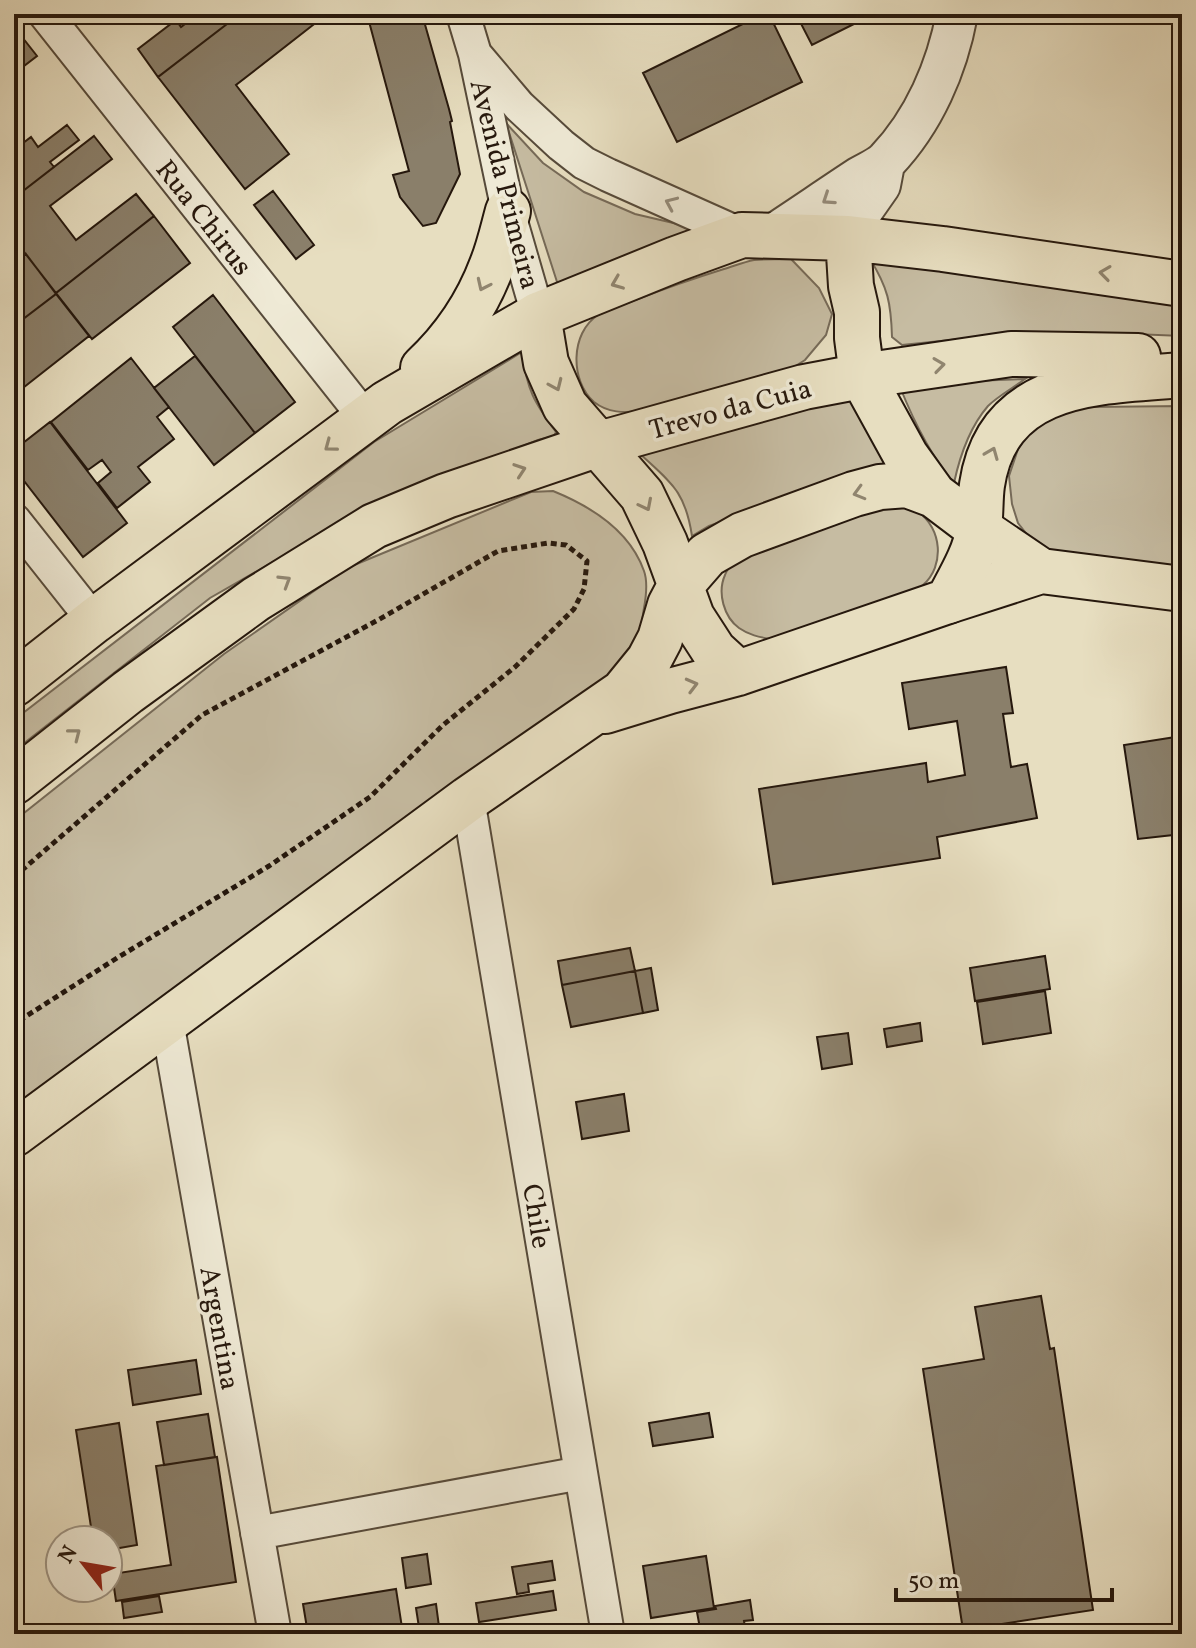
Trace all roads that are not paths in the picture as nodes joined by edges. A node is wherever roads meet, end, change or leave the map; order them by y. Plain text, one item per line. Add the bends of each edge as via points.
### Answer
1 (45, 14) edge
2 (463, 14) edge
3 (957, 14) edge
4 (475, 54) junction
5 (884, 164) junction
6 (508, 211) junction
7 (758, 235) junction
8 (848, 238) junction
9 (1182, 284) edge
10 (851, 286) junction
11 (538, 315) junction
12 (1182, 356) edge
13 (859, 357) junction
14 (1182, 375) edge
15 (376, 411) junction
16 (599, 444) junction
17 (934, 495) junction
18 (14, 520) edge
19 (979, 529) junction
20 (1041, 571) junction
21 (680, 586) junction
22 (1182, 589) edge
23 (948, 601) junction
24 (94, 621) junction
25 (738, 673) junction
26 (14, 684) edge
27 (591, 715) junction
28 (14, 782) edge
29 (468, 799) junction
30 (167, 1021) junction
31 (14, 1134) edge
32 (581, 1473) junction
33 (257, 1533) junction
34 (275, 1634) edge
35 (608, 1634) edge

1 - 15 street, Rua Chirus
2 - 4 street, Avenida Primeira
3 - 5 street via 933,92
4 - 6 street, Avenida Primeira
7 -> 4 street, Avenida Primeira via 584,163 519,106
5 -> 7 street
5 - 8 street via 880,185
6 - 11 street, Avenida Primeira
6 -> 15 main road via 471,310 445,347
7 - 8 main road
7 - 10 main road via 812,254
7 -> 11 main road via 676,259
9 -> 8 main road
8 - 10 main road
10 - 13 main road
11 - 15 main road
11 -> 16 main road via 546,363 565,406
13 -> 12 main road
13 - 16 main road, Trevo da Cuia via 835,364 804,387
13 - 17 main road via 906,456
19 -> 14 main road via 990,452 1010,421 1038,400 1072,387
15 -> 24 main road
16 -> 21 main road via 642,495
28 -> 16 main road, Trevo da Cuia via 256,599 374,526
17 - 19 main road
17 -> 21 main road via 907,485 840,499 742,535 707,555
18 - 24 street
19 - 20 main road
19 - 23 main road
20 - 22 main road
20 - 23 main road
21 - 25 main road via 714,651
21 - 27 main road via 649,660 623,692
23 - 25 main road
24 - 26 main road
27 -> 25 main road
27 - 29 main road
29 - 30 main road
29 - 32 street, Chile
30 - 31 main road
30 - 33 street, Argentina
32 - 33 street
32 - 35 street, Chile
33 - 34 street, Argentina

